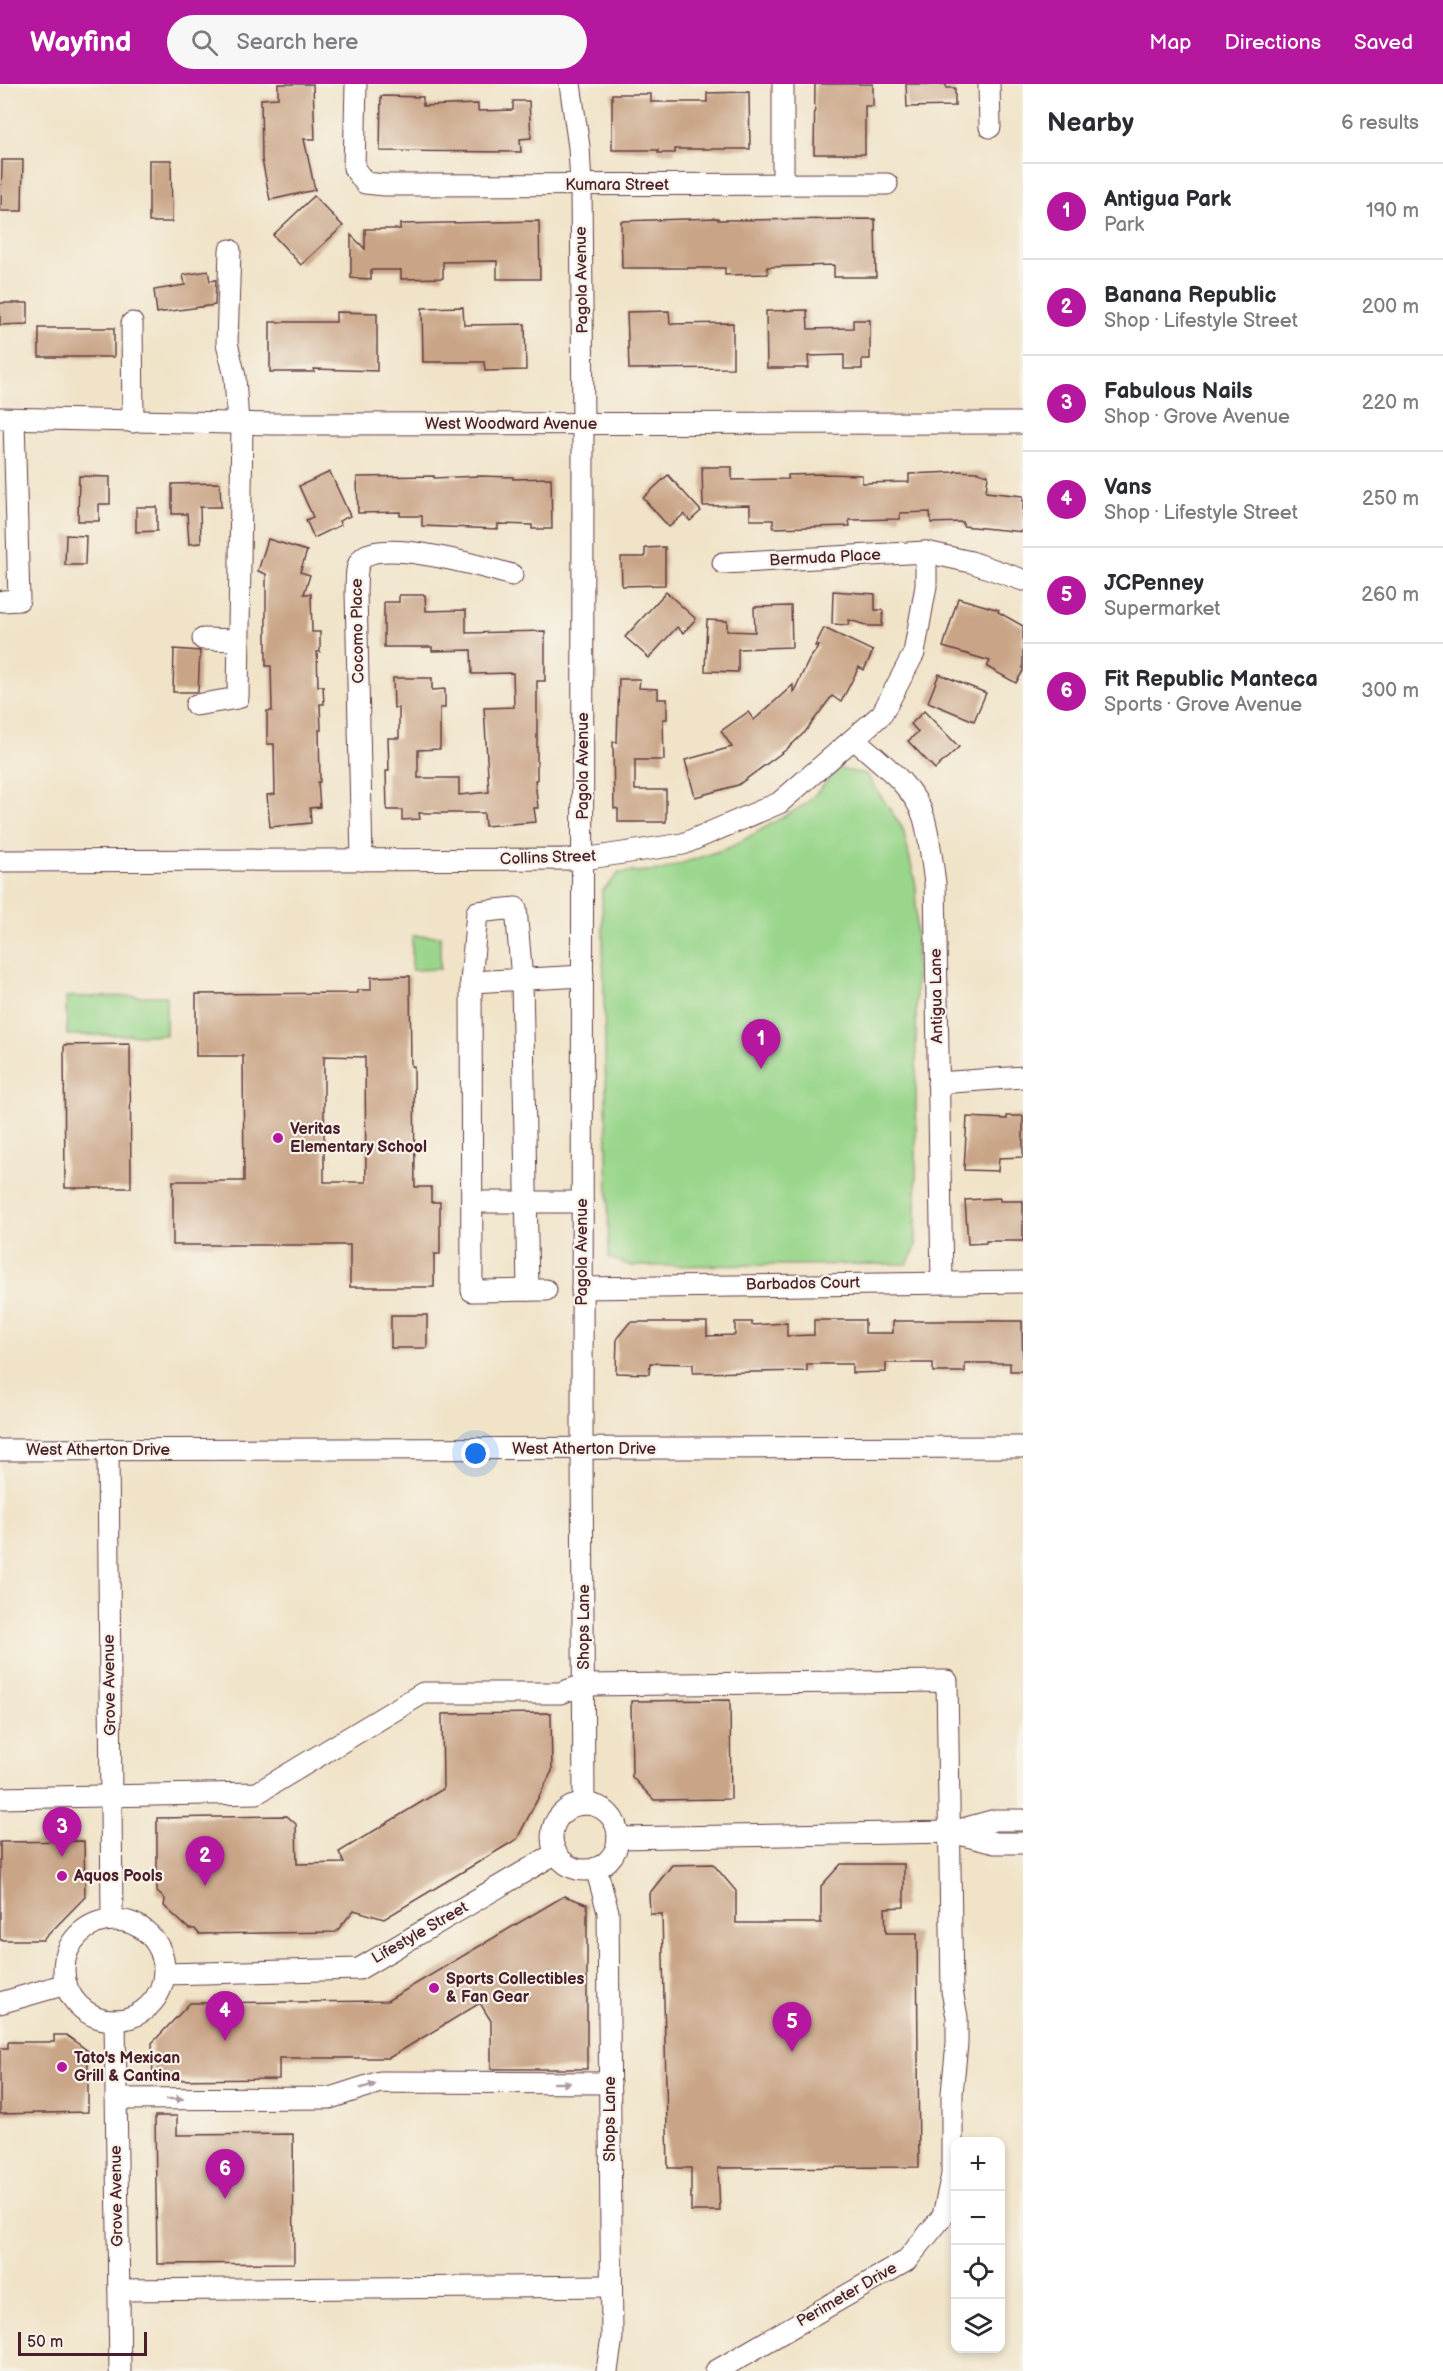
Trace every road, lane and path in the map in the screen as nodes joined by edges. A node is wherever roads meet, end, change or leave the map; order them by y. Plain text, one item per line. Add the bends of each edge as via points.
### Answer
1 (356, 84) edge
2 (570, 84) edge
3 (783, 84) edge
4 (990, 84) edge
5 (990, 127) dead end
6 (783, 184) junction
7 (887, 184) dead end
8 (581, 186) junction
9 (230, 250) dead end
10 (132, 323) dead end
11 (7, 418) edge
12 (133, 422) junction
13 (583, 423) junction
14 (1023, 423) edge
15 (240, 424) junction
16 (926, 552) junction
17 (723, 563) dead end
18 (512, 575) dead end
19 (1023, 580) edge
20 (3, 601) dead end
21 (202, 639) dead end
22 (239, 640) junction
23 (196, 705) dead end
24 (854, 738) junction
25 (583, 859) junction
26 (362, 860) junction
27 (0, 861) edge
28 (583, 976) junction
29 (522, 980) junction
30 (471, 982) junction
31 (1023, 1077) edge
32 (938, 1083) junction
33 (472, 1202) junction
34 (526, 1202) junction
35 (582, 1202) junction
36 (942, 1282) junction
37 (1023, 1282) edge
38 (582, 1288) junction
39 (1023, 1447) edge
40 (0, 1450) edge
41 (108, 1450) junction
42 (582, 1450) junction
43 (584, 1685) junction
44 (112, 1797) junction
45 (0, 1798) edge
46 (584, 1804) junction
47 (1023, 1820) edge
48 (951, 1832) junction
49 (618, 1838) junction
50 (1023, 1843) edge
51 (556, 1853) junction
52 (596, 1868) junction
53 (112, 1920) junction
54 (165, 1974) junction
55 (66, 1984) junction
56 (0, 2002) edge
57 (115, 2020) junction
58 (610, 2083) junction
59 (116, 2099) junction
60 (611, 2286) junction
61 (119, 2290) junction
62 (120, 2371) edge
63 (607, 2371) edge
64 (716, 2371) edge

1 - 8 street, Kumara Street via 354,168 365,183
2 - 8 street, Pagola Avenue
3 - 6 street
4 - 5 street
6 - 7 street, Kumara Street
6 - 8 street, Kumara Street
8 - 13 street, Pagola Avenue
9 - 15 street via 227,343
10 - 12 street
11 - 12 street, West Woodward Avenue
11 - 20 street via 19,600
12 - 15 street, West Woodward Avenue
13 - 14 street, West Woodward Avenue
13 - 15 street, West Woodward Avenue
13 - 25 street, Pagola Avenue
15 - 22 street
16 - 17 street, Bermuda Place
16 - 19 street, Bermuda Place
16 - 24 street, Collins Street via 926,586 914,653 882,714
18 - 26 street, Cocomo Place via 468,562 386,550 366,556 357,567
21 - 22 street
22 - 23 street via 238,698
24 - 25 street, Collins Street via 778,803 683,844
24 - 32 street, Antigua Lane via 902,781 924,816 935,883
25 - 26 street, Collins Street
25 - 28 street, Pagola Avenue
26 - 27 street, Collins Street
28 - 29 street
28 - 35 street, Pagola Avenue
29 - 30 street
29 - 30 street via 516,908 477,912
29 - 34 street
30 - 33 street
31 - 32 street
32 - 36 street, Antigua Lane
33 - 34 street
33 - 34 street via 472,1291 537,1290
34 - 35 street
35 - 38 street, Pagola Avenue
36 - 37 street, Barbados Court
36 - 38 street, Barbados Court
38 - 42 street, Pagola Avenue
39 - 42 street, West Atherton Drive
40 - 41 street, West Atherton Drive
41 - 42 street, West Atherton Drive
41 - 44 street, Grove Avenue
42 - 43 street, Shops Lane
43 - 44 street via 560,1693 423,1693 257,1793
43 - 46 street, Shops Lane
43 - 48 street, Perimeter Drive via 947,1681
44 - 45 street
44 - 53 street, Grove Avenue
46 - 49 street via 602,1809 610,1816
46 - 51 street via 572,1806 556,1819 552,1839
47 - 48 street via 995,1820
48 - 49 street
48 - 50 street via 995,1843
48 - 64 street, Perimeter Drive via 952,1991 957,2044 952,2093 952,2175 943,2216 906,2261
49 - 52 street via 614,1854
51 - 52 street via 568,1866 579,1870
51 - 54 street, Lifestyle Street via 359,1969
52 - 58 street, Shops Lane via 608,1912
53 - 54 street via 139,1926 153,1938 163,1956
53 - 55 street via 95,1924 72,1943 65,1959
54 - 57 street via 158,1994 147,2008 132,2017
55 - 56 street
55 - 57 street via 74,2000 88,2013
57 - 59 street, Grove Avenue
59 -> 58 street via 330,2098 380,2082
58 - 60 street, Shops Lane
59 - 61 street, Grove Avenue
60 - 61 street
60 - 63 street, Shops Lane via 612,2337
61 - 62 street, Grove Avenue

